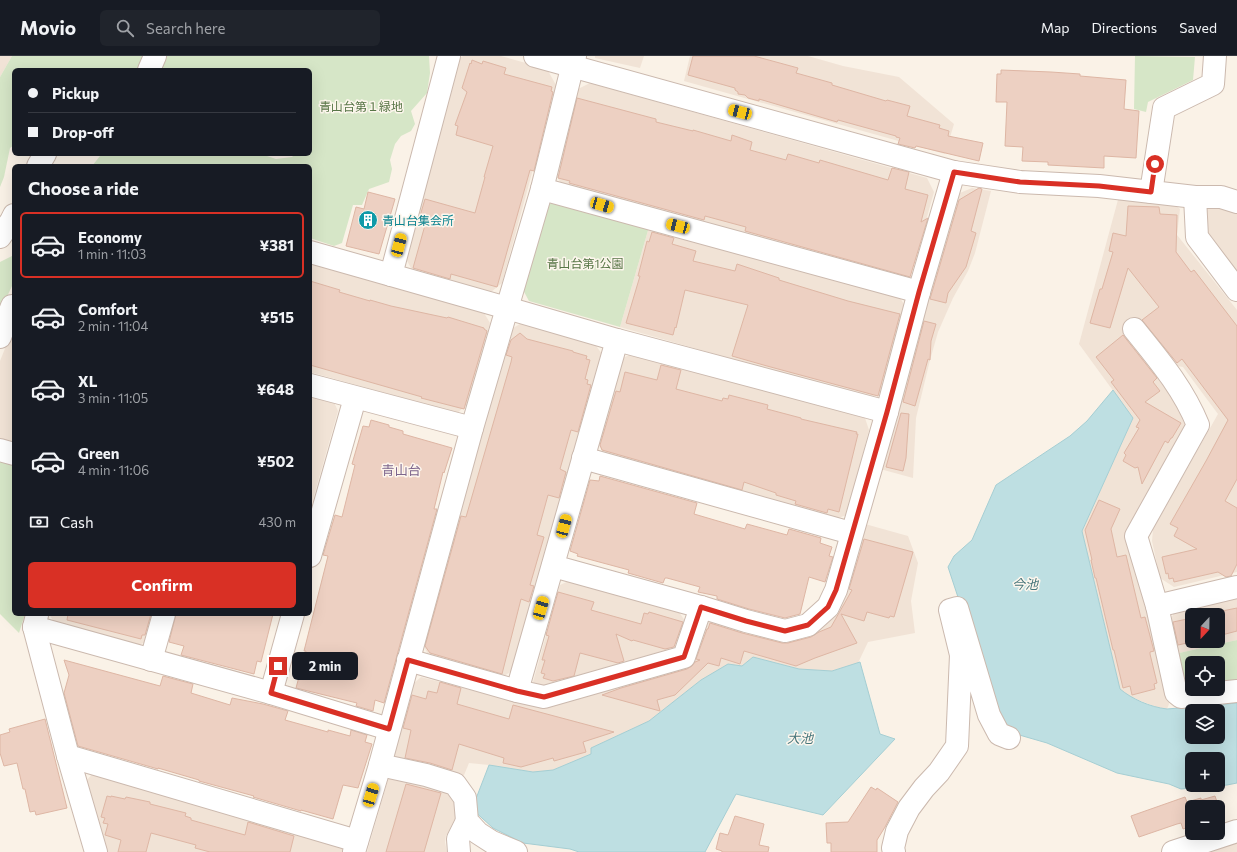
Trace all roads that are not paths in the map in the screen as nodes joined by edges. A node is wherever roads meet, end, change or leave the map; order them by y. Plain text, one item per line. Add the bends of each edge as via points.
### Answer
1 (155, 56) edge
2 (449, 56) edge
3 (535, 56) edge
4 (1215, 56) edge
5 (573, 61) edge
6 (150, 68) edge
7 (954, 172) junction
8 (542, 188) junction
9 (1151, 192) junction
10 (1195, 197) junction
11 (1237, 202) edge
12 (12, 220) edge
13 (0, 237) edge
14 (312, 253) edge
15 (391, 274) junction
16 (1237, 290) edge
17 (919, 292) junction
18 (12, 306) edge
19 (507, 308) junction
20 (1134, 329) dead end
21 (0, 337) edge
22 (617, 340) junction
23 (312, 386) edge
24 (355, 398) junction
25 (887, 412) junction
26 (472, 428) junction
27 (0, 450) edge
28 (12, 453) edge
29 (583, 458) junction
30 (851, 533) junction
31 (312, 549) edge
32 (553, 566) junction
33 (1237, 587) edge
34 (1157, 606) junction
35 (701, 607) junction
36 (163, 616) edge
37 (292, 616) edge
38 (35, 620) edge
39 (151, 660) junction
40 (408, 660) junction
41 (517, 691) junction
42 (1237, 691) edge
43 (271, 693) junction
44 (389, 729) junction
45 (1008, 738) dead end
46 (68, 756) junction
47 (380, 765) junction
48 (467, 821) junction
49 (1237, 831) edge
50 (356, 846) edge
51 (96, 852) edge
52 (459, 852) edge
53 (516, 852) edge
54 (894, 852) edge
55 (1173, 852) edge

1 - 6 street
2 - 15 street
3 - 5 street
4 - 9 street via 1213,84 1164,108
5 - 7 street
5 - 8 street
7 - 9 street via 1020,182 1099,186
7 - 17 street
8 - 17 street
8 - 19 street
9 - 10 street
10 - 11 street via 1221,197
10 - 16 street via 1197,237
12 - 13 street
14 - 15 street
15 - 19 street
17 - 25 street
18 - 21 street
19 - 22 street
19 - 26 street
20 - 34 street via 1169,373 1191,407 1198,426 1136,536
22 - 25 street
22 - 29 street
23 - 24 street
24 - 26 street
24 - 31 street
25 - 30 street
26 - 40 street
27 - 28 street
29 - 30 street
29 - 32 street
30 - 35 street via 836,590 828,607 808,625 785,631
32 - 35 street
32 - 41 street
33 - 34 street
34 - 42 street via 1176,693 1181,697
35 - 41 street via 684,657 544,697
36 - 39 street
37 - 43 street
38 - 39 street
38 - 46 street
39 - 43 street
40 - 41 street
40 - 44 street
43 - 44 street
44 - 47 street
45 - 54 street via 999,734 988,715 957,608 950,610 961,655 957,746 909,808 897,831
46 - 50 street
46 - 51 street
47 - 48 street via 454,784 465,798
47 - 50 street
48 - 52 street via 458,839
48 - 53 street via 478,833 492,842
49 - 55 street

